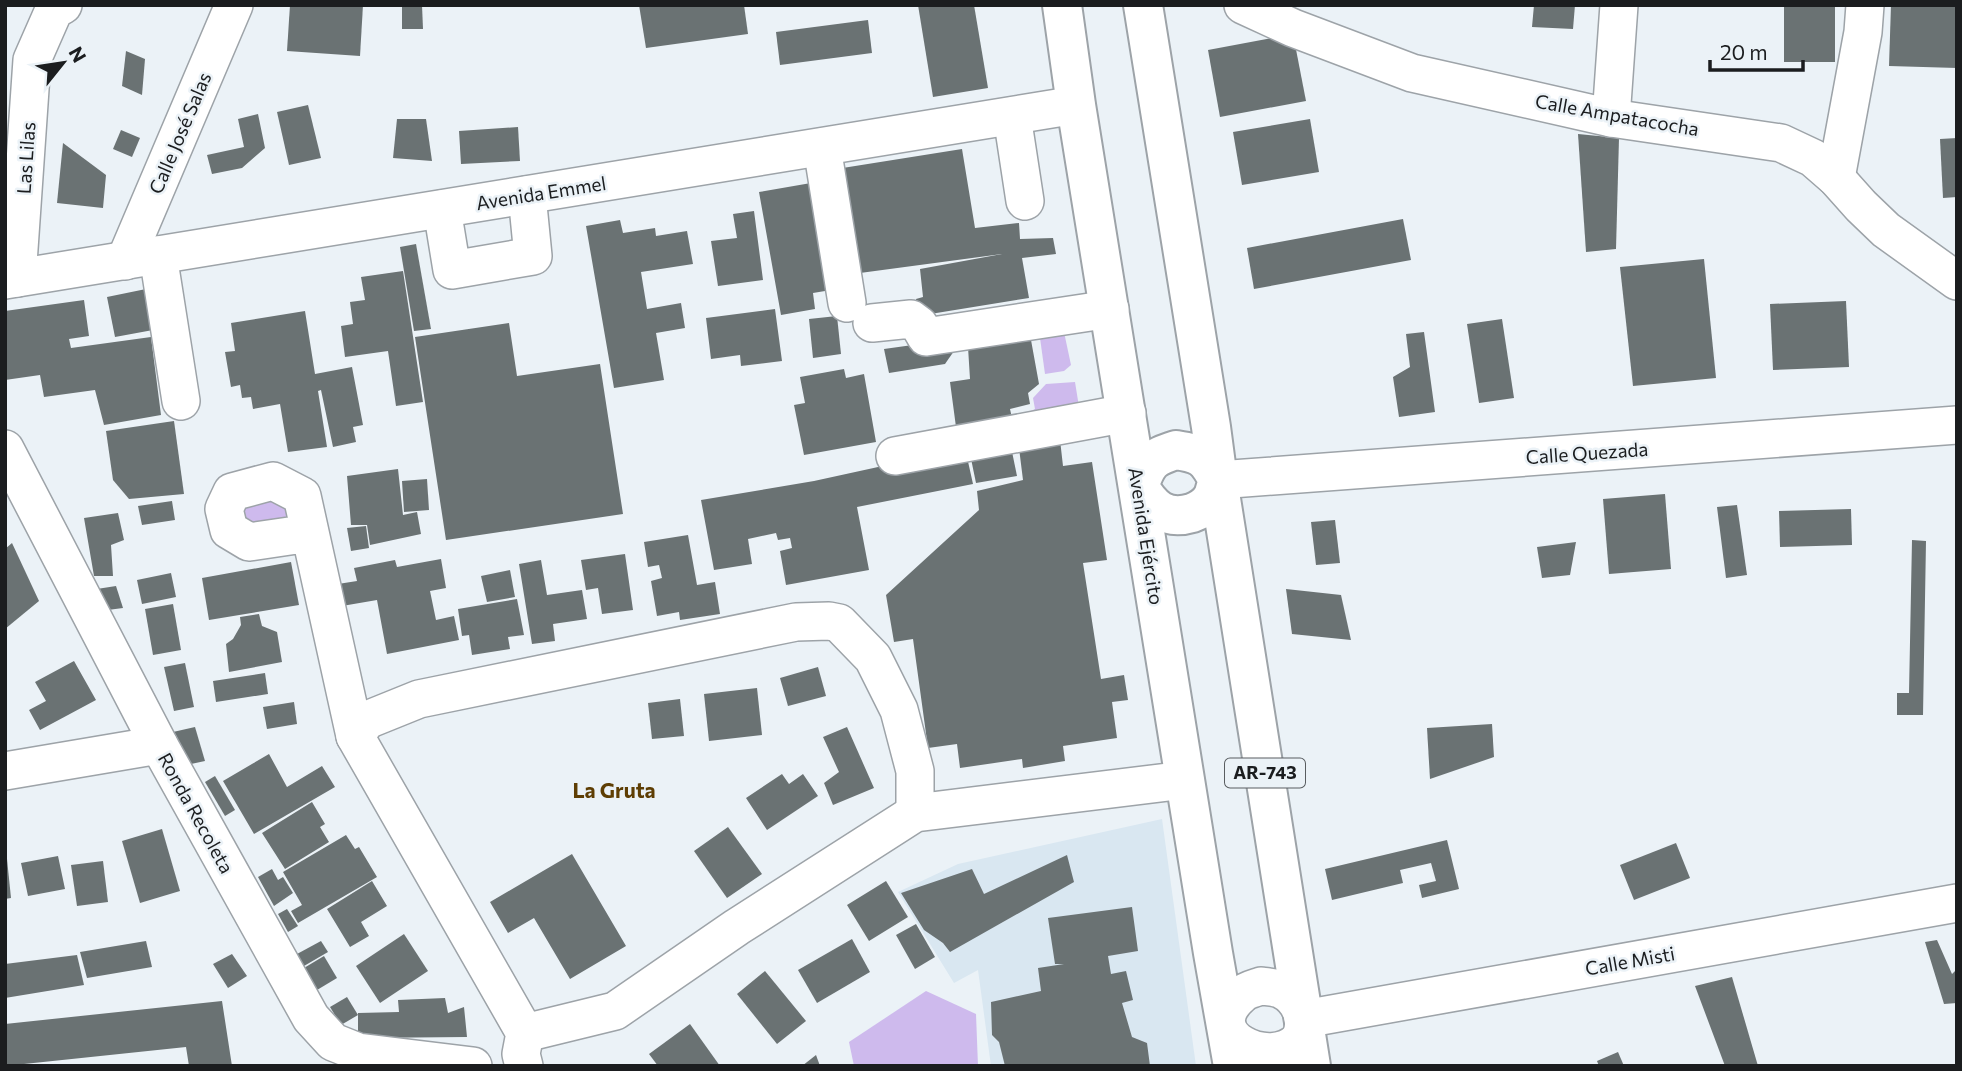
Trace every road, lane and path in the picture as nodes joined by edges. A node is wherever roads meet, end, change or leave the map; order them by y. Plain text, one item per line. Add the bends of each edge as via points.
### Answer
1 (63, 5) edge
2 (234, 5) edge
3 (1062, 5) edge
4 (1143, 5) edge
5 (1242, 5) edge
6 (1619, 5) edge
7 (1865, 5) edge
8 (1076, 105) junction
9 (1012, 116) junction
10 (1611, 118) junction
11 (822, 147) junction
12 (1836, 178) junction
13 (527, 195) junction
14 (1025, 201) dead end
15 (442, 209) junction
16 (142, 258) junction
17 (11, 279) edge
18 (1957, 281) edge
19 (1110, 309) junction
20 (181, 401) dead end
21 (1127, 413) junction
22 (1957, 425) edge
23 (5, 449) edge
24 (894, 456) dead end
25 (1218, 480) junction
26 (1139, 486) junction
27 (310, 533) dead end
28 (355, 736) junction
29 (159, 745) junction
30 (5, 771) edge
31 (1185, 780) junction
32 (915, 813) junction
33 (1957, 903) edge
34 (1304, 1019) junction
35 (1226, 1028) junction
36 (525, 1049) edge
37 (473, 1066) edge
38 (1233, 1066) edge
39 (1311, 1066) edge

1 - 17 street, Las Lilas via 54,10 32,60
2 - 16 street, Calle José Salas
3 - 8 main road, Avenida Ejército
4 - 25 main road, AR-743
5 - 10 street, Calle Ampatacocha via 1412,73
6 - 10 street
7 - 12 street
8 - 9 street, Avenida Emmel
8 - 19 main road, Avenida Ejército
9 - 11 street, Avenida Emmel
9 - 14 street
10 - 12 street, Calle Ampatacocha via 1781,143 1813,158
11 - 13 street, Avenida Emmel
11 - 19 street via 859,313 911,320 926,337
12 - 18 street, Calle Ampatacocha via 1886,230
13 - 15 street, Avenida Emmel
13 - 15 street via 533,256 452,270
15 - 16 street, Avenida Emmel
16 - 17 street, Avenida Emmel
16 - 20 street
19 - 21 main road, Avenida Ejército
21 - 24 street
21 - 26 main road, Avenida Ejército
22 - 25 street, Calle Quezada
23 - 29 street, Ronda Recoleta
25 - 26 main road via 1209,464 1194,453 1176,450 1158,456 1145,468
25 - 26 main road via 1212,498 1199,511 1181,516 1163,513 1148,502
25 - 34 main road, AR-743
26 - 31 main road, Avenida Ejército
27 - 28 street
28 - 32 street via 367,720 419,699 796,622 828,621 839,623 873,658 899,710 915,771
28 - 36 street
29 - 30 street
29 - 37 street, Ronda Recoleta via 311,1018 333,1042 358,1052
31 - 32 street
31 - 35 main road, Avenida Ejército
32 - 36 street via 615,1011
33 - 34 street, Calle Misti
34 - 35 street via 1297,1000 1280,989 1261,986 1242,993 1230,1008
34 - 35 street via 1301,1039 1288,1054 1270,1062 1250,1059 1234,1047
34 - 39 main road, AR-743
35 - 38 main road, Avenida Ejército

